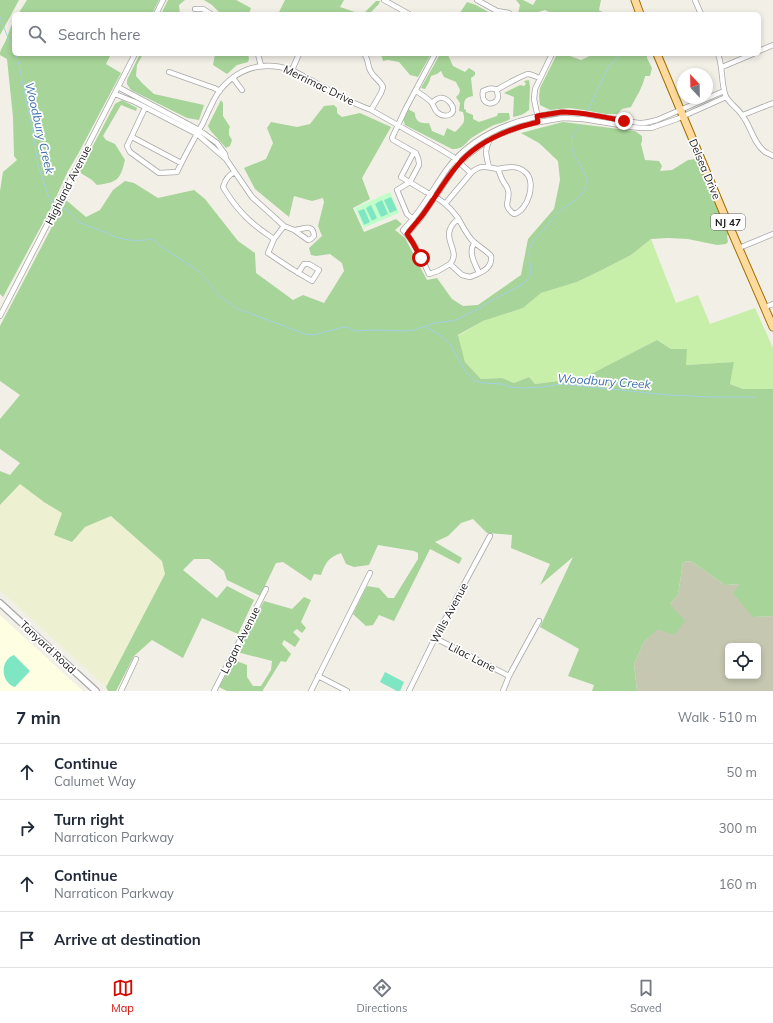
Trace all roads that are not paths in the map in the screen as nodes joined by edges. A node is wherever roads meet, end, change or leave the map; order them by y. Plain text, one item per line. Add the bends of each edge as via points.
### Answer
1 (163, 0) edge
2 (384, 0) edge
3 (477, 0) edge
4 (634, 0) edge
5 (695, 0) edge
6 (195, 9) dead end
7 (157, 12) edge
8 (208, 12) edge
9 (405, 12) edge
10 (503, 12) edge
11 (639, 12) edge
12 (700, 12) edge
13 (773, 45) edge
14 (761, 50) edge
15 (134, 56) edge
16 (258, 56) edge
17 (298, 56) edge
18 (366, 56) edge
19 (434, 56) edge
20 (551, 56) edge
21 (658, 56) edge
22 (719, 56) edge
23 (748, 56) edge
24 (261, 66) junction
25 (722, 66) junction
26 (292, 70) junction
27 (169, 72) dead end
28 (233, 78) junction
29 (540, 78) junction
30 (118, 87) junction
31 (242, 90) dead end
32 (416, 90) junction
33 (497, 90) dead end
34 (220, 91) junction
35 (724, 91) junction
36 (115, 94) junction
37 (726, 97) junction
38 (432, 103) junction
39 (773, 103) edge
40 (145, 108) junction
41 (371, 110) junction
42 (682, 113) junction
43 (743, 115) junction
44 (538, 119) junction
45 (398, 125) junction
46 (198, 132) junction
47 (132, 137) junction
48 (490, 139) junction
49 (414, 152) junction
50 (773, 156) edge
51 (457, 161) junction
52 (181, 163) junction
53 (490, 168) junction
54 (498, 169) junction
55 (235, 172) junction
56 (471, 173) junction
57 (410, 182) junction
58 (433, 195) junction
59 (445, 204) junction
60 (413, 219) junction
61 (458, 219) junction
62 (284, 226) junction
63 (294, 230) dead end
64 (405, 232) junction
65 (773, 234) edge
66 (274, 239) junction
67 (474, 243) junction
68 (739, 248) junction
69 (450, 264) junction
70 (298, 273) junction
71 (479, 274) junction
72 (773, 304) edge
73 (764, 307) junction
74 (0, 316) edge
75 (773, 327) edge
76 (490, 536) dead end
77 (370, 573) dead end
78 (266, 589) dead end
79 (0, 603) edge
80 (539, 621) dead end
81 (435, 638) junction
82 (136, 660) dead end
83 (318, 676) junction
84 (509, 676) junction
85 (96, 691) edge
86 (120, 691) edge
87 (214, 691) edge
88 (311, 691) edge
89 (347, 691) edge
90 (409, 691) edge
91 (503, 691) edge

1 - 7 street
2 - 9 street
3 - 10 street
4 - 11 main road
5 - 12 street
6 - 8 street
13 - 14 street
15 - 30 street, Highland Avenue
16 - 24 street
17 - 26 street
18 - 41 street via 371,73 383,87
19 - 32 street
20 - 29 street
21 - 42 main road, Delsea Drive / NJ 47
22 - 25 street
23 - 25 street
24 - 26 street, Merrimac Drive via 281,66
24 - 28 street, Merrimac Drive via 246,70
25 - 35 street
26 - 41 street, Merrimac Drive
27 - 34 street
28 - 31 street
28 - 34 street, Merrimac Drive
29 - 33 street via 525,75
29 - 44 street via 534,99
30 - 36 street, Highland Avenue
30 - 46 street
32 - 38 street
32 - 45 street
34 - 46 street, Merrimac Drive
35 - 37 street
35 - 42 street
36 - 40 street
36 - 74 street, Highland Avenue
37 - 42 street
37 - 43 street
38 - 38 street via 437,112 445,116 452,113 452,106 443,98
39 - 43 street
40 - 46 street
40 - 47 street
41 - 45 street, Merrimac Drive
42 - 44 street via 642,123 569,112
42 - 44 street via 657,126 646,128 570,118
42 - 68 main road, Delsea Drive / NJ 47
43 - 50 street via 760,146
44 - 48 street
44 - 51 street via 511,124 487,134
45 - 49 street via 392,139
45 - 51 street, Merrimac Drive
46 - 52 street, Merrimac Drive
46 - 55 street via 217,143
47 - 52 street
47 - 52 street via 127,146 130,152 160,173 177,172
48 - 51 street
48 - 53 street via 486,153
49 - 57 street via 419,165
49 - 57 street via 401,177
51 - 56 street, Merrimac Drive
51 - 58 street via 456,166
53 - 54 street
53 - 56 street via 476,168
54 - 54 street via 509,193 507,206 514,214 518,213 530,193 529,176 519,168
55 - 62 street via 252,197
55 - 66 street via 225,180 223,187 244,215
56 - 59 street
57 - 58 street
57 - 60 street via 397,190 407,214
58 - 59 street
58 - 60 street
58 - 64 street via 420,219
59 - 61 street
60 - 64 street
61 - 67 street
61 - 69 street via 449,233 453,257
62 - 63 street
62 - 66 street
64 - 69 street via 429,274
65 - 68 street
66 - 70 street via 268,253
67 - 71 street via 471,254
67 - 71 street via 491,256 489,266
68 - 73 main road, Delsea Drive / NJ 47
69 - 71 street via 466,277
70 - 70 street via 312,281 319,270 304,264
72 - 73 street
73 - 75 main road, Delsea Drive / NJ 47
76 - 81 street, Wills Avenue
77 - 83 street
78 - 87 street, Logan Avenue
79 - 85 street, Tanyard Road
80 - 84 street
81 - 84 street, Lilac Lane
81 - 90 street, Wills Avenue
82 - 86 street
83 - 88 street
83 - 89 street
84 - 91 street

